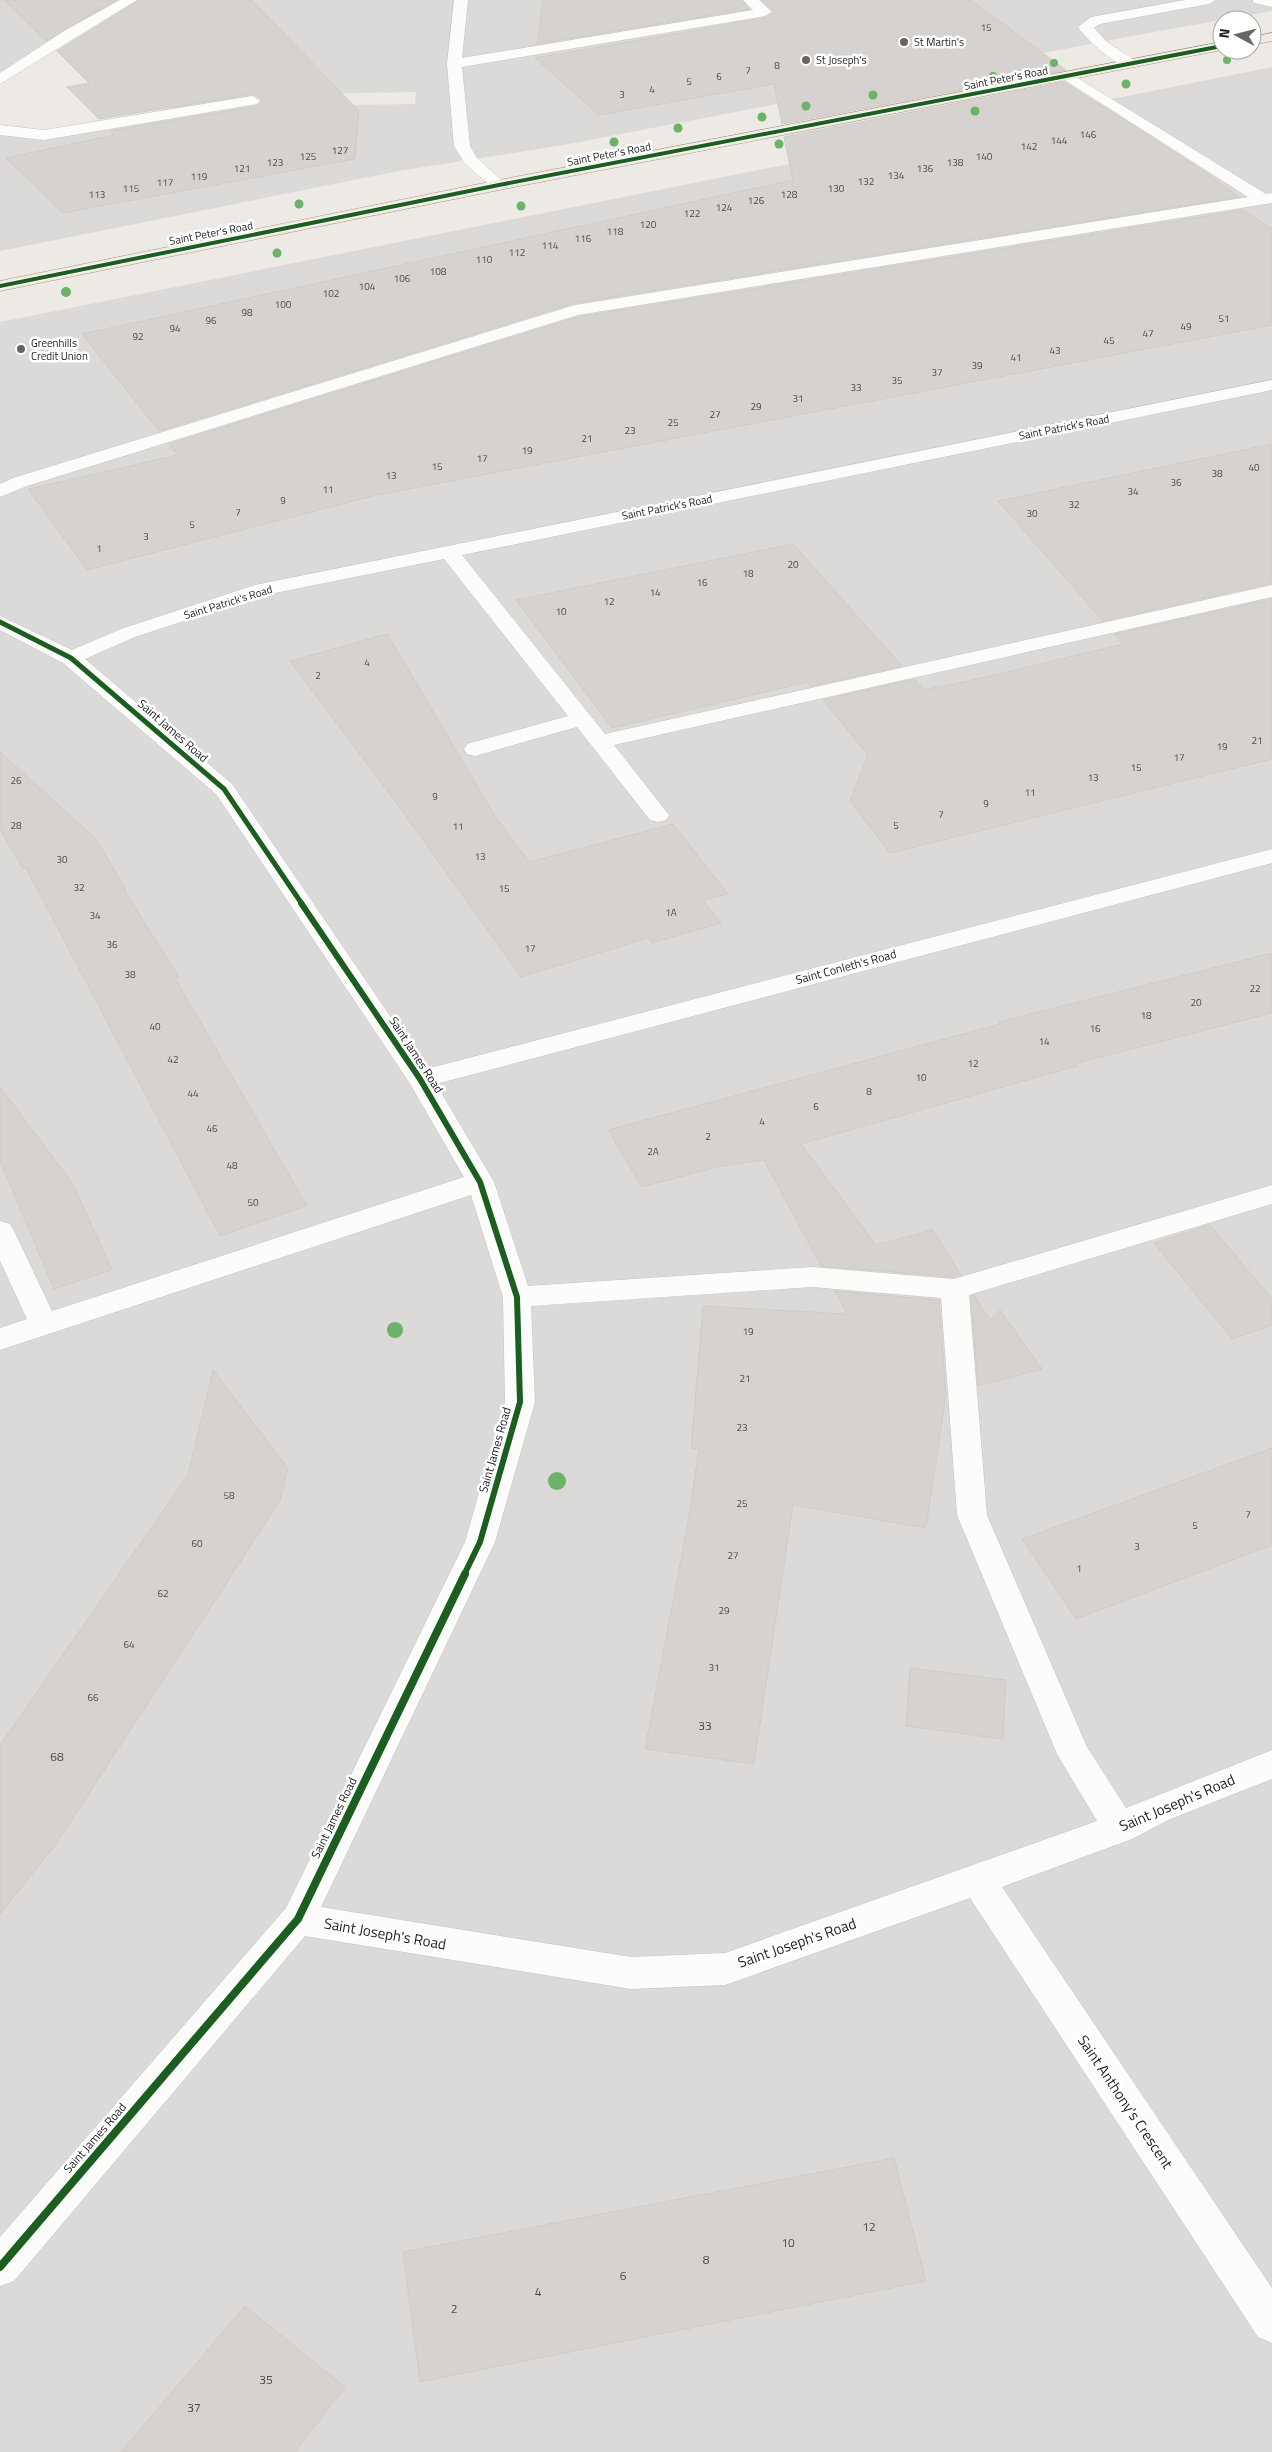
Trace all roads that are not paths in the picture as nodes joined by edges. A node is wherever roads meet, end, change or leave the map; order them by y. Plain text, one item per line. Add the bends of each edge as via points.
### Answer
1 (130, 0) edge
2 (461, 0) edge
3 (750, 0) edge
4 (1209, 0) edge
5 (1259, 0) edge
6 (1272, 3) edge
7 (1212, 48) edge
8 (454, 64) junction
9 (1131, 64) junction
10 (1068, 76) junction
11 (0, 80) edge
12 (252, 101) dead end
13 (0, 130) edge
14 (499, 185) junction
15 (1267, 198) edge
16 (0, 286) edge
17 (1272, 385) edge
18 (0, 491) edge
19 (448, 551) junction
20 (1272, 591) edge
21 (0, 622) edge
22 (71, 658) junction
23 (582, 719) junction
24 (600, 742) junction
25 (475, 749) dead end
26 (658, 815) dead end
27 (1272, 856) edge
28 (420, 1079) junction
29 (480, 1182) junction
30 (1272, 1194) edge
31 (0, 1231) edge
32 (954, 1289) junction
33 (517, 1297) junction
34 (44, 1325) junction
35 (0, 1339) edge
36 (1272, 1764) edge
37 (1120, 1828) junction
38 (978, 1880) junction
39 (298, 1919) junction
40 (0, 2267) edge
41 (1272, 2323) edge

1 - 11 street via 69,34
2 - 8 street
3 - 8 street via 765,12
4 - 9 street via 1096,20 1085,27 1102,45
5 - 6 street
7 - 9 main road, Saint Peter's Road
8 - 14 street via 462,146 471,161
9 - 10 main road, Saint Peter's Road
10 - 14 main road, Saint Peter's Road
10 - 15 street
12 - 13 street via 44,135
14 - 16 main road, Saint Peter's Road
15 - 18 street via 575,310 20,482
17 - 19 street, Saint Patrick's Road
19 - 22 street, Saint Patrick's Road via 255,591 128,633
19 - 23 street
20 - 24 street
21 - 22 street, Saint James Road
22 - 28 street, Saint James Road via 224,789
23 - 24 street
23 - 25 street
24 - 26 street
27 - 28 street, Saint Conleth's Road
28 - 29 street, Saint James Road
29 - 33 street, Saint James Road
29 - 34 street
30 - 32 street
31 - 34 street
32 - 33 street via 812,1277
32 - 37 street via 972,1515 1074,1754
33 - 39 street, Saint James Road via 520,1402 480,1542
34 - 35 street
36 - 37 street, Saint Joseph's Road via 1156,1810
37 - 38 street, Saint Joseph's Road
38 - 39 street, Saint Joseph's Road via 725,1968 631,1973
38 - 41 street, Saint Anthony's Crescent
39 - 40 street, Saint James Road

